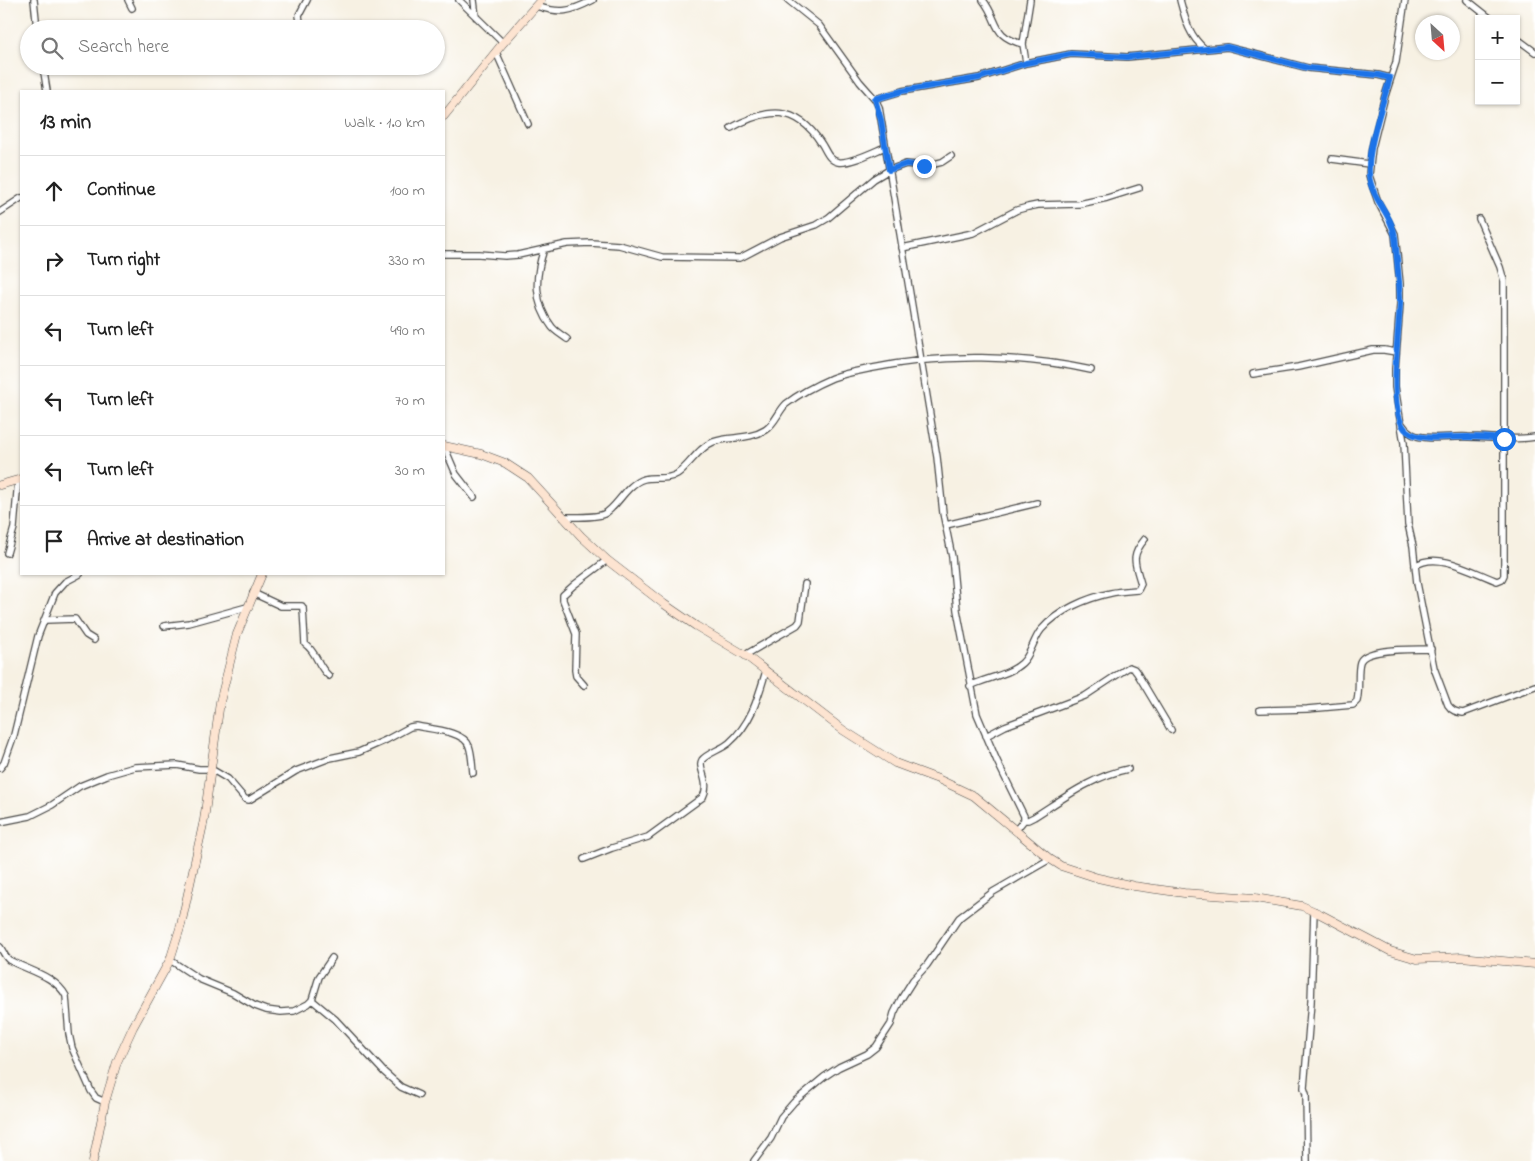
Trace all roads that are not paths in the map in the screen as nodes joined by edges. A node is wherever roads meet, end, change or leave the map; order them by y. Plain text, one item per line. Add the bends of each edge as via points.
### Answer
1 (34, 0) edge
2 (128, 0) edge
3 (307, 0) edge
4 (459, 0) edge
5 (474, 0) edge
6 (593, 0) edge
7 (788, 0) edge
8 (983, 0) edge
9 (1030, 0) edge
10 (1180, 0) edge
11 (1405, 0) edge
12 (1467, 0) edge
13 (538, 3) edge
14 (132, 8) dead end
15 (1486, 15) edge
16 (476, 17) junction
17 (37, 20) edge
18 (300, 20) edge
19 (1520, 41) edge
20 (502, 43) junction
21 (1023, 44) junction
22 (1205, 49) junction
23 (496, 52) junction
24 (1535, 52) edge
25 (1026, 63) junction
26 (44, 75) edge
27 (1390, 78) junction
28 (47, 90) edge
29 (875, 99) junction
30 (445, 115) edge
31 (528, 124) dead end
32 (731, 128) dead end
33 (885, 147) junction
34 (951, 156) dead end
35 (1332, 159) dead end
36 (1369, 164) junction
37 (889, 170) junction
38 (1139, 188) dead end
39 (20, 199) edge
40 (0, 212) edge
41 (1479, 219) dead end
42 (902, 248) junction
43 (544, 249) junction
44 (445, 254) edge
45 (567, 339) dead end
46 (1396, 352) junction
47 (922, 360) junction
48 (1090, 370) dead end
49 (1253, 374) dead end
50 (1400, 422) junction
51 (1535, 437) edge
52 (1504, 439) junction
53 (445, 446) edge
54 (445, 448) edge
55 (20, 480) edge
56 (0, 485) edge
57 (474, 497) dead end
58 (1037, 503) dead end
59 (563, 517) junction
60 (946, 525) junction
61 (1145, 539) dead end
62 (7, 553) dead end
63 (607, 560) junction
64 (1415, 566) junction
65 (78, 575) edge
66 (262, 575) edge
67 (805, 584) dead end
68 (253, 593) junction
69 (247, 607) junction
70 (46, 620) junction
71 (164, 626) dead end
72 (94, 640) dead end
73 (1430, 648) junction
74 (745, 655) junction
75 (766, 671) junction
76 (329, 676) dead end
77 (584, 685) dead end
78 (970, 686) junction
79 (1535, 686) edge
80 (1260, 710) dead end
81 (1171, 730) dead end
82 (986, 736) junction
83 (0, 768) edge
84 (211, 769) junction
85 (1128, 769) dead end
86 (474, 773) dead end
87 (1024, 820) junction
88 (0, 822) edge
89 (1016, 830) junction
90 (584, 859) dead end
91 (1050, 859) junction
92 (1314, 912) junction
93 (0, 947) edge
94 (332, 958) dead end
95 (170, 960) junction
96 (1535, 964) edge
97 (312, 1000) junction
98 (419, 1095) dead end
99 (104, 1102) junction
100 (93, 1161) edge
101 (754, 1161) edge
102 (1307, 1161) edge

1 - 17 street
2 - 14 street
3 - 18 street via 299,15
4 - 16 street
5 - 16 street
6 - 13 street via 562,12
7 - 29 street via 819,25
8 - 21 street via 991,10 996,28 1004,37
9 - 21 street
10 - 22 street via 1189,31
11 - 27 street via 1396,62
12 - 15 street
13 - 20 street
16 - 20 street
19 - 24 street
20 - 23 street
21 - 25 street
22 - 25 street via 1127,57 1071,54
22 - 27 street via 1227,47 1308,68
23 - 30 street
23 - 31 street
25 - 29 street via 979,78
26 - 28 street
27 - 36 street
29 - 33 street
32 - 33 street via 760,114 793,116 812,130 829,158 843,163
33 - 37 street
34 - 37 street via 934,164 906,164
35 - 36 street
36 - 46 street via 1371,184 1395,234 1400,294
37 - 42 street
37 - 43 street via 828,218 780,237 740,258 662,257 619,245 598,243
38 - 42 street via 1079,204 1028,207 973,234
39 - 40 street
41 - 52 street via 1504,281
42 - 47 street
43 - 44 street via 505,256
43 - 45 street via 538,269 538,294 553,328
46 - 49 street via 1373,350
46 - 50 street via 1395,387
47 - 48 street via 1006,358
47 - 59 street via 879,366 832,378 786,405 765,430 747,437 712,442 676,475 643,479 605,514
47 - 60 street
50 - 52 street via 1406,431 1416,435
50 - 64 street via 1408,524
51 - 52 street
52 - 64 street via 1502,579 1497,581 1463,567 1430,560
53 - 59 street via 505,463 528,478
54 - 57 street via 456,474
55 - 56 street
55 - 62 street via 14,528
58 - 60 street
59 - 63 street
60 - 78 street
61 - 78 street via 1134,557 1141,584 1138,590 1112,593 1076,605 1043,628 1024,661
63 - 74 street via 696,626
63 - 77 street via 563,595 576,634 576,676
64 - 73 street
65 - 70 street via 59,587
66 - 68 street
67 - 74 street via 797,625
68 - 69 street
68 - 76 street via 281,606 302,606 305,644 311,647 319,666
69 - 71 street via 189,623
69 - 84 street via 220,702
70 - 72 street via 75,619 86,635
70 - 83 street via 38,636 14,735
73 - 79 street via 1448,705 1456,712 1463,713
73 - 80 street via 1364,655 1360,662 1357,700 1353,705
74 - 75 street
75 - 89 street via 842,730 896,763 974,796
75 - 90 street via 750,717 729,743 702,760 700,765 706,789 703,797 648,837
78 - 82 street
81 - 82 street via 1138,673 1129,667 1093,692
82 - 87 street via 1022,808
84 - 86 street via 228,779 249,800 296,771 330,758 359,752 416,726 464,738 470,747
84 - 88 street via 177,765 135,767 80,786 30,816
84 - 95 street via 188,895
85 - 87 street via 1110,772
87 - 89 street
89 - 91 street
91 - 92 street via 1098,878 1134,886 1255,898 1302,906
91 - 101 street via 993,892 959,918 928,965 913,980 876,1047 824,1077 794,1102
92 - 96 street via 1390,951 1417,959 1461,957
92 - 102 street via 1304,1088
93 - 99 street via 8,959 40,974 63,991 72,1048 90,1090
94 - 97 street via 319,977
95 - 97 street via 199,980 266,1010 294,1011
95 - 99 street via 116,1062
97 - 98 street via 335,1019 400,1087
99 - 100 street

